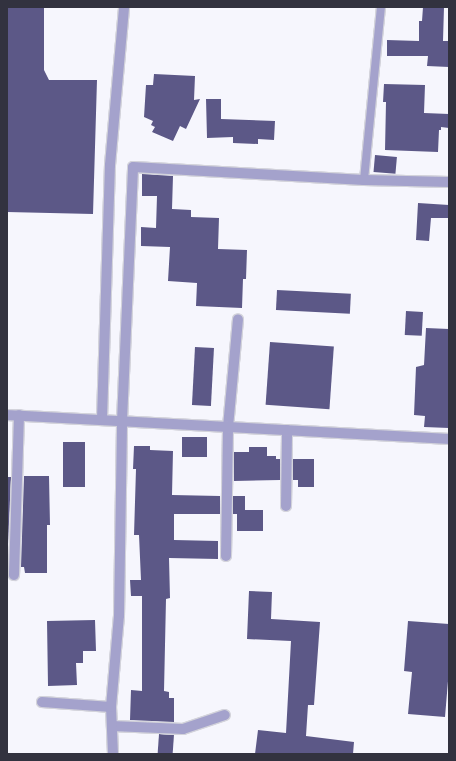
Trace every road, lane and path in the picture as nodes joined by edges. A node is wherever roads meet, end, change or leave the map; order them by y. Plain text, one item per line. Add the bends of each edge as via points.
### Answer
1 (124, 7) edge
2 (381, 7) edge
3 (364, 180) junction
4 (449, 182) edge
5 (238, 319) dead end
6 (7, 415) edge
7 (19, 415) junction
8 (102, 420) junction
9 (122, 421) junction
10 (228, 427) junction
11 (287, 430) junction
12 (449, 439) edge
13 (286, 506) dead end
14 (226, 556) dead end
15 (14, 575) dead end
16 (42, 702) dead end
17 (111, 707) junction
18 (225, 715) dead end
19 (112, 726) junction
20 (113, 754) edge

1 - 8 street via 110,165
2 - 3 lane
3 - 4 street
3 - 9 street via 133,166
5 - 10 street
6 - 7 street
7 - 8 street
7 - 15 street
8 - 9 street
9 - 10 street
9 - 17 street via 119,616
10 - 11 street
10 - 14 street
11 - 12 street
11 - 13 street
16 - 17 street
17 - 19 street
18 - 19 street via 183,729
19 - 20 street

